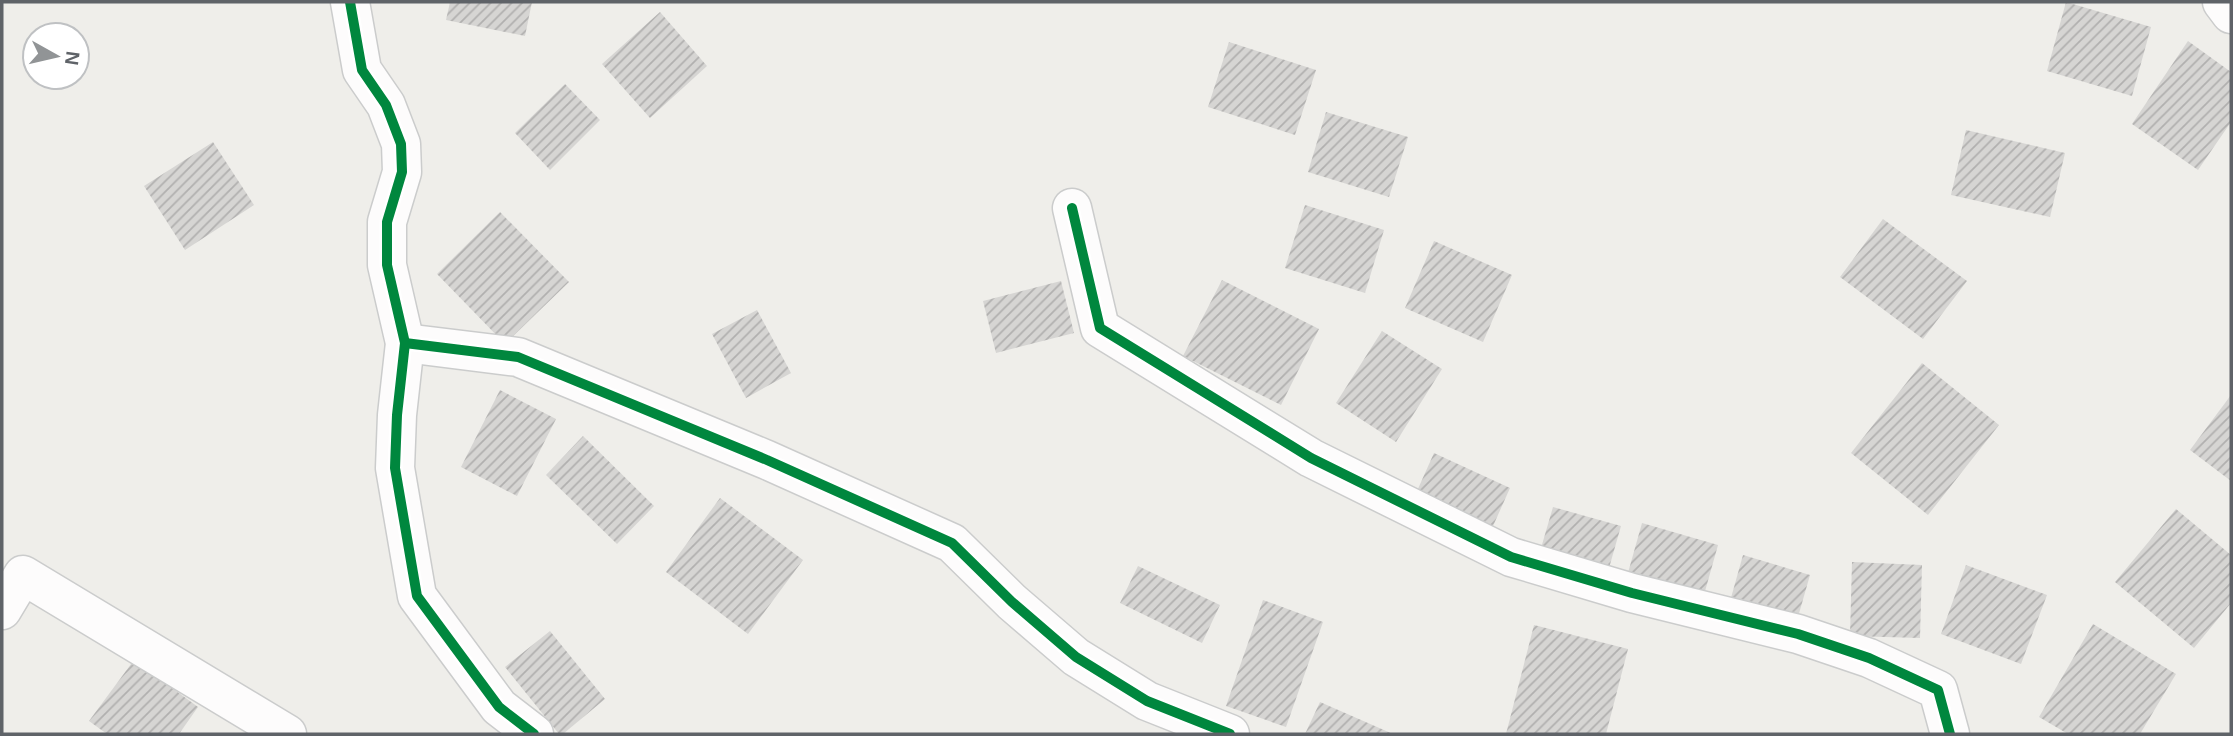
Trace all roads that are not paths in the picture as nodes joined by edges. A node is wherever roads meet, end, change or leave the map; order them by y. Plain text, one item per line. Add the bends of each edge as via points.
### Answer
1 (350, 2) edge
2 (2222, 2) edge
3 (2231, 13) edge
4 (1072, 208) dead end
5 (405, 343) junction
6 (2, 610) edge
7 (287, 734) edge
8 (534, 734) edge
9 (1230, 734) edge
10 (1950, 734) edge

1 - 5 street via 362,70 386,105 401,144 402,172 387,222 387,265
2 - 3 street
4 - 10 street via 1100,328 1299,450 1511,556 1632,593 1798,634 1868,658 1938,690
5 - 8 street via 395,468 417,596 499,707
5 - 9 street via 518,357 952,543 1076,657 1147,701
6 - 7 street via 23,575

